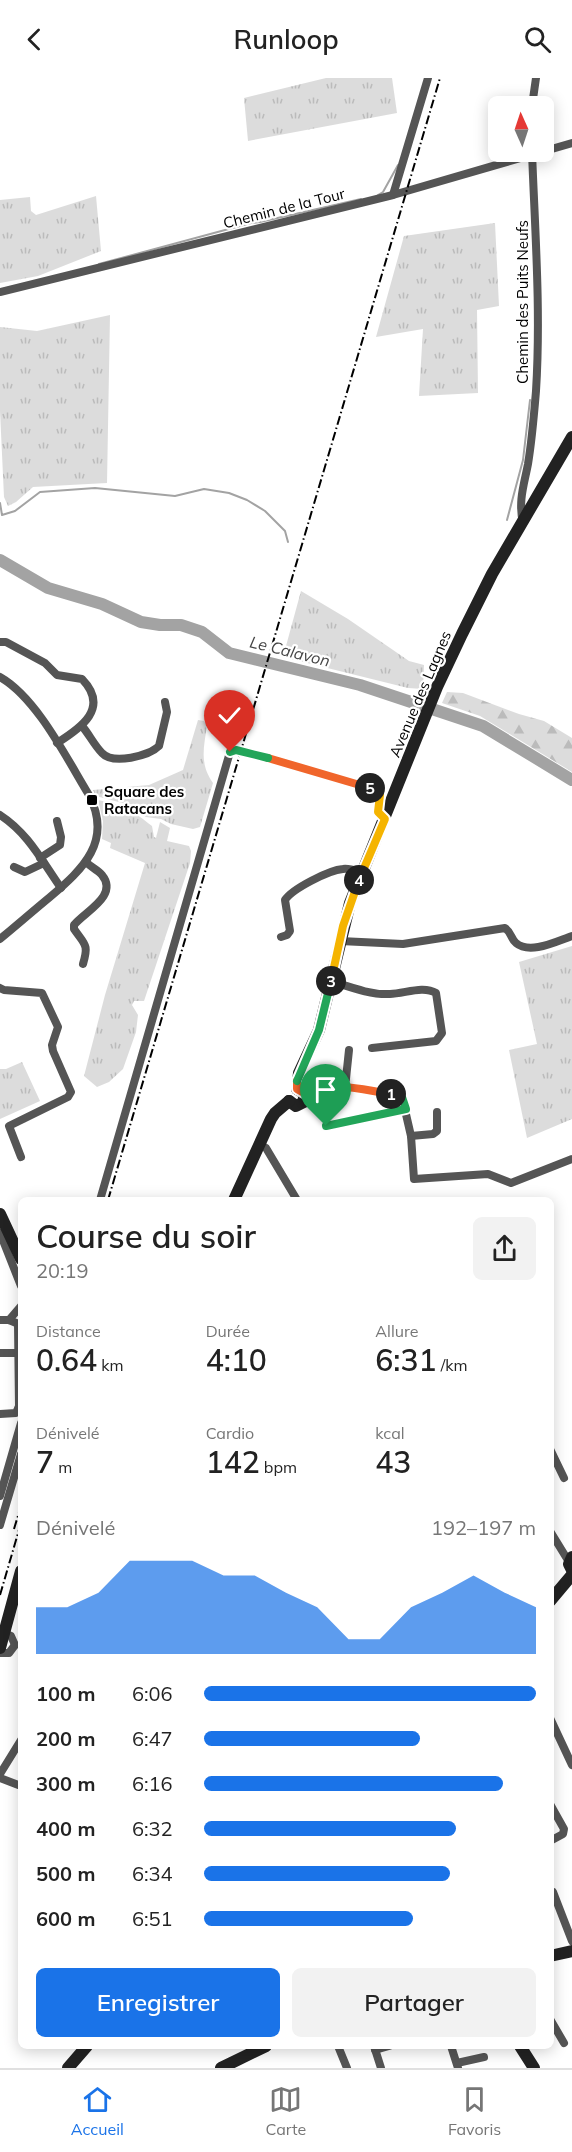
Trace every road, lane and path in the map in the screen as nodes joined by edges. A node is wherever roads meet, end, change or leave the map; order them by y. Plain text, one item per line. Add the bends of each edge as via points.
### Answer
1 (428, 78) edge
2 (536, 78) edge
3 (533, 96) edge
4 (572, 143) edge
5 (554, 148) edge
6 (502, 162) edge
7 (532, 162) edge
8 (393, 195) junction
9 (0, 292) edge
10 (572, 437) edge
11 (523, 523) junction
12 (0, 642) edge
13 (0, 677) edge
14 (165, 702) dead end
15 (82, 726) junction
16 (57, 744) junction
17 (0, 815) edge
18 (385, 819) junction
19 (57, 821) dead end
20 (42, 860) junction
21 (87, 863) junction
22 (14, 867) dead end
23 (362, 873) junction
24 (61, 888) junction
25 (572, 936) edge
26 (281, 937) dead end
27 (0, 939) edge
28 (340, 941) junction
29 (83, 964) dead end
30 (331, 981) junction
31 (0, 988) edge
32 (372, 1048) dead end
33 (349, 1050) dead end
34 (345, 1088) junction
35 (300, 1091) junction
36 (406, 1109) junction
37 (437, 1112) dead end
38 (326, 1126) dead end
39 (411, 1136) junction
40 (259, 1144) junction
41 (21, 1157) dead end
42 (572, 1159) edge
43 (101, 1197) edge
44 (235, 1197) edge
45 (295, 1197) edge
46 (1, 1217) edge
47 (0, 1233) edge
48 (18, 1251) edge
49 (18, 1278) edge
50 (12, 1322) edge
51 (18, 1345) edge
52 (0, 1353) edge
53 (18, 1353) edge
54 (18, 1408) edge
55 (0, 1414) edge
56 (18, 1433) edge
57 (554, 1457) edge
58 (18, 1464) edge
59 (564, 1478) dead end
60 (0, 1496) edge
61 (0, 1525) edge
62 (554, 1538) edge
63 (569, 1565) edge
64 (18, 1582) edge
65 (554, 1593) edge
66 (4, 1633) junction
67 (18, 1645) edge
68 (0, 1648) edge
69 (0, 1653) edge
70 (554, 1727) edge
71 (18, 1745) edge
72 (572, 1765) edge
73 (0, 1776) edge
74 (18, 1785) edge
75 (554, 1811) edge
76 (554, 1839) edge
77 (554, 1895) edge
78 (572, 1941) edge
79 (572, 1951) edge
80 (554, 1955) edge
81 (572, 1959) edge
82 (554, 1963) edge
83 (554, 2026) edge
84 (564, 2043) dead end
85 (84, 2049) edge
86 (260, 2049) edge
87 (339, 2049) edge
88 (374, 2049) edge
89 (452, 2049) edge
90 (522, 2049) edge
91 (484, 2057) dead end
92 (457, 2066) edge
93 (68, 2068) edge
94 (221, 2068) edge
95 (347, 2068) edge
96 (381, 2068) edge
97 (534, 2068) edge

1 - 8 street
2 - 3 street
4 - 5 street, Chemin de la Tour
6 - 8 street, Chemin de la Tour
7 - 11 street, Chemin des Puits Neufs via 539,312 536,391 521,491
8 - 9 street, Chemin de la Tour
10 - 11 street, Avenue des Lagnes
11 - 18 street, Avenue des Lagnes via 437,687
12 - 15 street via 45,663 57,675 82,679 92,693 93,704
13 - 16 street via 27,699
14 - 15 street via 167,712 159,746 147,754 108,758
15 - 16 street
16 - 21 street via 97,813 96,842
17 - 20 street via 23,834
18 - 23 street, Avenue des Lagnes
18 - 43 street via 378,812 380,798 375,790 275,760 236,750 230,752
19 - 20 street via 60,845
20 - 22 street via 26,872
20 - 24 street
21 - 24 street
21 - 29 street via 103,876 106,884 99,903 74,925 87,950
23 - 26 street via 338,870 288,895 285,900 290,931
23 - 28 street, Avenue des Lagnes
24 - 27 street
25 - 28 street via 530,948 514,942 505,928 403,944
28 - 30 street, Avenue des Lagnes
30 - 32 street via 378,994 427,989 436,993 440,1038 430,1043
30 - 35 street, Avenue des Lagnes via 319,1030 299,1073
31 - 41 street via 42,993 58,1027 52,1048 70,1092 68,1097 9,1126
33 - 34 street
34 - 35 street
34 - 36 street via 402,1097
35 - 40 street, Avenue des Lagnes via 289,1093 289,1101 275,1113
36 - 38 street
36 - 39 street
37 - 39 street via 437,1131
39 - 42 street via 414,1179 488,1173 510,1183
40 - 44 street
40 - 45 street via 266,1148
46 - 48 street
47 - 49 street
50 - 51 street
52 - 53 street
54 - 55 street via 15,1413
56 - 60 street
57 - 59 street
58 - 61 street
62 - 63 street
63 - 65 street
64 - 66 street
66 - 67 street
66 - 68 street
67 - 69 street via 9,1653
70 - 72 street
71 - 73 street
73 - 74 street
75 - 76 street via 564,1829
77 - 78 street
79 - 80 street
81 - 82 street
83 - 84 street
85 - 93 street
86 - 94 street
87 - 95 street
88 - 96 street
89 - 92 street
90 - 97 street
91 - 92 street

